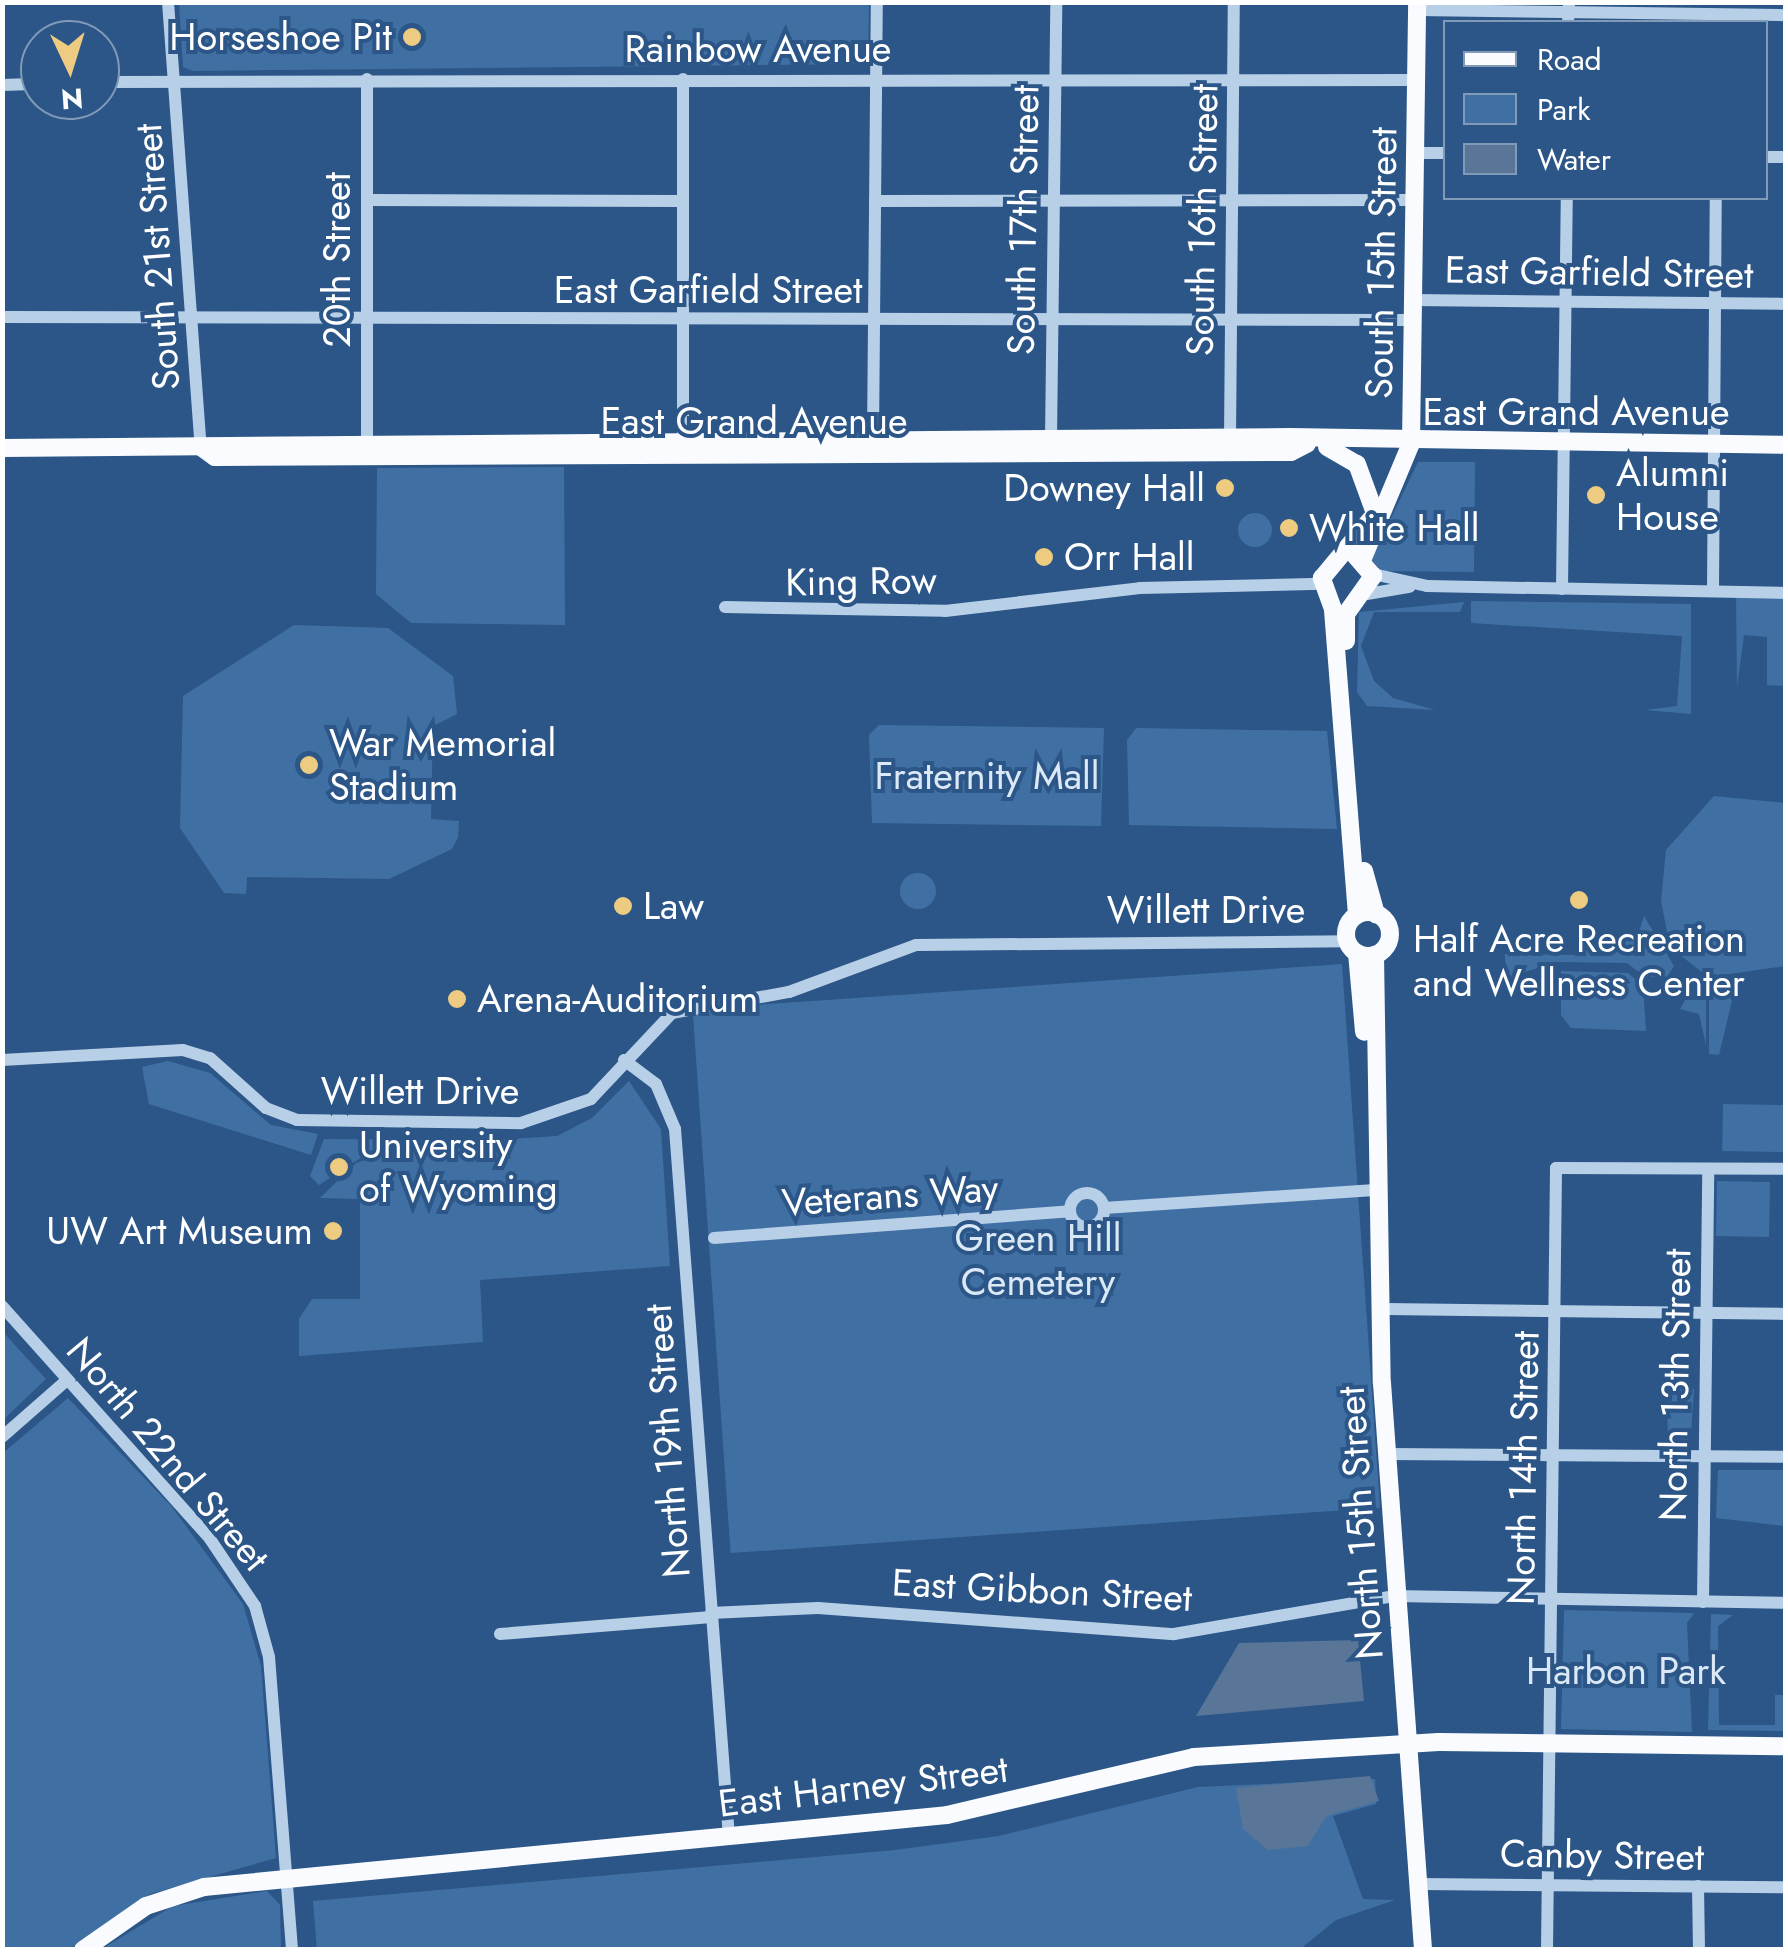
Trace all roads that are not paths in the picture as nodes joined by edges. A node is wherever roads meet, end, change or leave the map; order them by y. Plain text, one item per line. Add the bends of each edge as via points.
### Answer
1 (168, 2) edge
2 (877, 2) edge
3 (1056, 2) edge
4 (1234, 2) edge
5 (1417, 6) edge
6 (1569, 12) edge
7 (1719, 13) edge
8 (1786, 14) edge
9 (174, 79) junction
10 (367, 79) junction
11 (683, 79) junction
12 (876, 80) junction
13 (1055, 80) junction
14 (1234, 80) junction
15 (1416, 80) junction
16 (120, 81) edge
17 (1415, 153) junction
18 (1443, 153) edge
19 (367, 200) junction
20 (683, 200) junction
21 (875, 200) junction
22 (1054, 200) junction
23 (1232, 200) junction
24 (1414, 200) junction
25 (1566, 200) edge
26 (1716, 200) edge
27 (1413, 300) junction
28 (1566, 302) junction
29 (1715, 304) junction
30 (1786, 304) edge
31 (2, 316) edge
32 (192, 316) junction
33 (367, 320) junction
34 (683, 320) junction
35 (874, 320) junction
36 (1052, 320) junction
37 (1232, 320) junction
38 (1412, 320) junction
39 (873, 438) junction
40 (1230, 438) junction
41 (683, 439) junction
42 (1051, 439) junction
43 (367, 441) junction
44 (1564, 443) junction
45 (1307, 444) junction
46 (1410, 444) junction
47 (1713, 445) junction
48 (1786, 445) edge
49 (2, 448) edge
50 (201, 448) junction
51 (1376, 516) junction
52 (1343, 552) junction
53 (1368, 566) junction
54 (1417, 586) junction
55 (1562, 588) junction
56 (1326, 590) junction
57 (1713, 591) junction
58 (1786, 592) edge
59 (1360, 598) junction
60 (725, 607) dead end
61 (1346, 722) junction
62 (1366, 914) junction
63 (1360, 950) junction
64 (2, 1060) edge
65 (624, 1060) junction
66 (1708, 1169) junction
67 (1786, 1169) edge
68 (1378, 1190) junction
69 (1104, 1208) junction
70 (1070, 1212) junction
71 (714, 1238) dead end
72 (2, 1306) edge
73 (1385, 1309) junction
74 (1555, 1311) junction
75 (1706, 1312) junction
76 (1786, 1314) edge
77 (66, 1380) junction
78 (2, 1438) edge
79 (1387, 1454) junction
80 (1553, 1455) junction
81 (1704, 1456) junction
82 (1786, 1458) edge
83 (1394, 1596) junction
84 (1551, 1599) junction
85 (1703, 1602) junction
86 (1786, 1602) edge
87 (711, 1615) junction
88 (500, 1634) dead end
89 (1409, 1743) junction
90 (1549, 1743) junction
91 (1786, 1746) edge
92 (728, 1837) junction
93 (287, 1875) junction
94 (1419, 1884) junction
95 (1547, 1885) junction
96 (1698, 1886) junction
97 (1786, 1887) edge
98 (83, 1950) edge
99 (292, 1950) edge
100 (1423, 1950) edge
101 (1546, 1950) edge
102 (1698, 1950) edge

1 - 9 street, South 21st Street
2 - 12 street
3 - 13 street, South 17th Street
4 - 14 street, South 16th Street
5 - 6 street
5 - 15 main road, South 15th Street
6 - 7 street
7 - 8 street
9 - 10 street, Rainbow Avenue
9 - 16 street, Rainbow Avenue
9 - 32 street, South 21st Street
10 - 11 street, Rainbow Avenue
10 - 19 street, 20th Street
11 - 12 street, Rainbow Avenue
11 - 20 street
12 - 13 street, Rainbow Avenue
12 - 21 street
13 - 14 street, Rainbow Avenue
13 - 22 street, South 17th Street
14 - 15 street, Rainbow Avenue
14 - 23 street, South 16th Street
15 - 17 main road, South 15th Street
17 - 18 street
17 - 24 main road, South 15th Street
19 - 20 street
19 - 33 street, 20th Street
20 - 34 street
21 - 22 street
21 - 35 street
22 - 23 street
22 - 36 street, South 17th Street
23 - 24 street
23 - 37 street, South 16th Street
24 - 27 main road, South 15th Street
25 - 28 street
26 - 29 street
27 - 28 street, East Garfield Street
27 - 38 main road, South 15th Street
28 - 29 street, East Garfield Street
28 - 44 street
29 - 30 street, East Garfield Street
29 - 47 street
31 - 32 street, East Garfield Street
32 - 33 street, East Garfield Street
32 - 50 street, South 21st Street
33 - 34 street, East Garfield Street
33 - 43 street, 20th Street
34 - 35 street, East Garfield Street
34 - 41 street
35 - 36 street, East Garfield Street
35 - 39 street
36 - 37 street, East Garfield Street
36 - 42 street, South 17th Street
37 - 38 street, East Garfield Street
37 - 40 street, South 16th Street
38 - 46 main road, South 15th Street
39 - 41 main road, East Grand Avenue
39 - 42 main road, East Grand Avenue
40 - 42 main road, East Grand Avenue
40 - 45 main road, East Grand Avenue
41 - 43 main road, East Grand Avenue
43 - 50 main road, East Grand Avenue
44 - 46 main road, East Grand Avenue
44 - 47 main road, East Grand Avenue
44 - 55 street
45 - 46 main road, East Grand Avenue
45 - 50 main road, East Grand Avenue via 1290,452 1086,454 214,456
45 - 51 main road via 1352,459
46 - 51 main road, South 15th Street
47 - 48 main road, East Grand Avenue
47 - 57 street
49 - 50 main road, East Grand Avenue
51 - 52 main road, South 15th Street
51 - 53 main road, South 15th Street
52 - 53 main road
52 - 56 main road, South 15th Street via 1328,561
53 - 54 street
53 - 59 main road, South 15th Street
54 - 55 street
54 - 59 street
55 - 57 street
56 - 59 main road
56 - 60 street, King Row via 998,602 944,611
56 - 61 main road
57 - 58 street
59 - 61 main road, South 15th Street via 1345,627
61 - 62 main road, North 15th Street
62 - 63 main road, North 15th Street
62 - 63 main road, North 15th Street via 1390,936
63 - 65 street, Willett Drive via 916,945 790,992 672,1013
63 - 68 main road, North 15th Street
64 - 65 street, Willett Drive via 183,1050 218,1063 285,1118 491,1124 570,1111
65 - 87 street, North 19th Street via 656,1084 675,1129
66 - 67 street
66 - 74 street, North 14th Street via 1556,1168
66 - 75 street, North 13th Street
68 - 69 street
68 - 73 main road, North 15th Street
69 - 70 street via 1092,1226
69 - 70 street via 1086,1193
70 - 71 street, Veterans Way
72 - 77 street, North 22nd Street
73 - 74 street
73 - 79 main road, North 15th Street
74 - 75 street
74 - 80 street, North 14th Street
75 - 76 street
75 - 81 street, North 13th Street
77 - 78 street
77 - 93 street, North 22nd Street via 210,1539 255,1606 269,1657
79 - 80 street
79 - 83 main road, North 15th Street
80 - 81 street
80 - 84 street, North 14th Street
81 - 82 street
81 - 85 street, North 13th Street
83 - 84 street, East Gibbon Street
83 - 87 street, East Gibbon Street via 1174,1634 818,1608
83 - 89 main road, North 15th Street
84 - 85 street, East Gibbon Street
84 - 90 street, North 14th Street
85 - 86 street, East Gibbon Street
87 - 88 street, East Gibbon Street
87 - 92 street, North 19th Street
89 - 90 main road, East Harney Street
89 - 92 main road, East Harney Street via 1194,1757 987,1808
89 - 94 main road, North 15th Street
90 - 91 main road, East Harney Street
90 - 95 street, North 14th Street
92 - 93 main road, East Harney Street
93 - 98 main road, East Harney Street via 174,1895
93 - 99 street, North 22nd Street
94 - 95 street, Canby Street
94 - 100 main road, North 15th Street
95 - 96 street, Canby Street
95 - 101 street, North 14th Street
96 - 97 street, Canby Street
96 - 102 street

